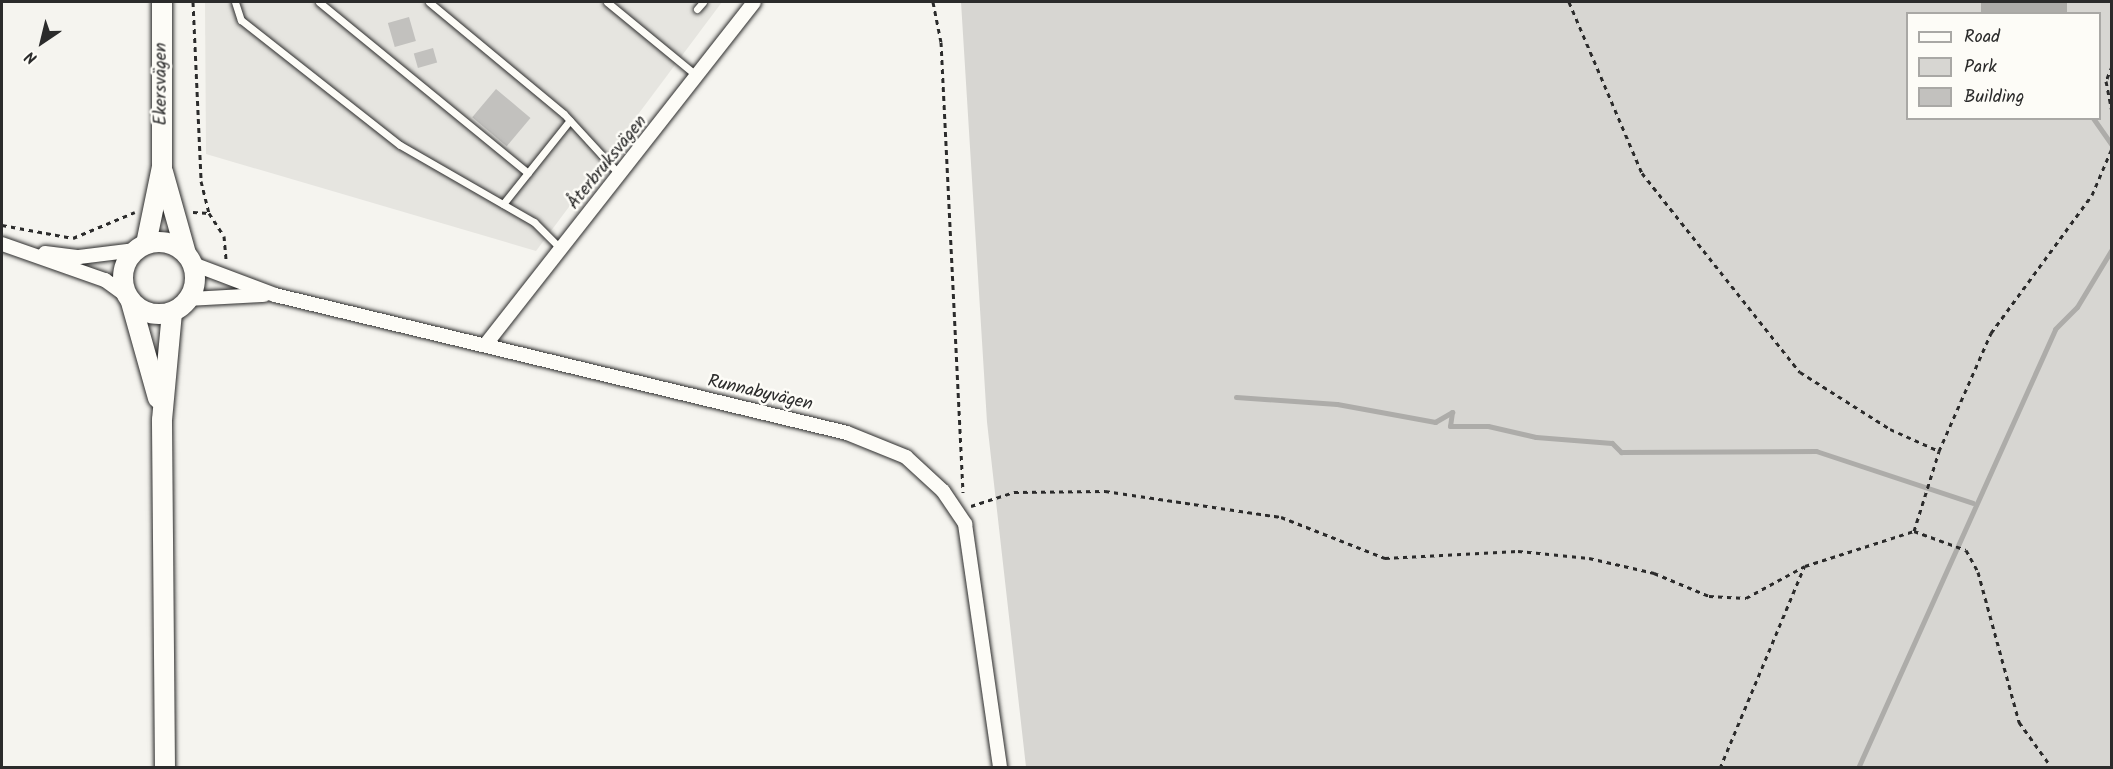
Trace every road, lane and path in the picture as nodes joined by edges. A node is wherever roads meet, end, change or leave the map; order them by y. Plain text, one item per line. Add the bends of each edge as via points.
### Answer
1 (162, 2) edge
2 (193, 2) edge
3 (235, 2) edge
4 (319, 2) edge
5 (429, 2) edge
6 (606, 2) edge
7 (703, 2) edge
8 (754, 2) edge
9 (933, 2) edge
10 (1569, 2) edge
11 (698, 9) dead end
12 (2112, 66) edge
13 (698, 77) junction
14 (2112, 113) edge
15 (570, 120) junction
16 (2112, 148) edge
17 (162, 167) junction
18 (528, 173) junction
19 (621, 175) junction
20 (503, 204) junction
21 (154, 212) junction
22 (174, 212) junction
23 (209, 213) junction
24 (2, 225) edge
25 (2, 243) edge
26 (141, 247) junction
27 (16, 249) junction
28 (561, 249) junction
29 (189, 259) junction
30 (225, 278) junction
31 (275, 295) junction
32 (129, 299) junction
33 (189, 299) junction
34 (172, 312) junction
35 (486, 344) junction
36 (162, 420) junction
37 (1939, 451) junction
38 (958, 511) junction
39 (1914, 531) junction
40 (1805, 566) junction
41 (165, 768) edge
42 (1000, 768) edge
43 (1720, 768) edge
44 (2052, 768) edge

1 - 17 main road, Ekersvägen
2 - 23 path via 201,181
3 - 20 lane via 241,20 400,145
4 - 18 lane
5 - 15 lane
6 - 13 lane
7 - 11 lane
8 - 13 street, Återbruksvägen
9 - 38 path via 941,42 966,479
10 - 37 path via 1642,172 1800,372 1890,429
12 - 14 path via 2106,81
13 - 19 street, Återbruksvägen
15 - 18 lane
15 - 19 lane
16 - 37 path via 2092,195 1991,333
17 - 21 main road, Ekersvägen
17 - 22 main road, Ekersvägen
18 - 20 lane
19 - 28 street, Återbruksvägen
20 - 28 lane via 534,222
21 - 24 path via 130,213 94,234 73,238
21 - 26 main road, Ekersvägen
22 - 23 path
22 - 29 main road, Ekersvägen
23 - 30 path via 224,236
25 - 27 street
26 - 27 street via 79,257
26 - 29 main road via 168,243
26 - 32 main road via 124,268
27 - 32 street via 105,280
28 - 35 street, Återbruksvägen
29 - 30 street, Runnabyvägen
29 - 33 main road via 195,282
30 - 31 street, Runnabyvägen
31 - 33 street, Runnabyvägen
31 - 35 street, Runnabyvägen
32 - 34 main road via 151,314
32 - 36 main road
33 - 34 main road
34 - 36 main road
35 - 38 street, Runnabyvägen via 880,443 926,472
36 - 41 main road
37 - 39 path
38 - 40 path via 1014,492 1105,491 1281,517 1385,558 1518,551 1589,558 1654,573 1709,597 1746,598
38 - 42 street, Runnabyvägen via 970,546
39 - 40 path
39 - 44 path via 1966,550 1978,572 2019,722
40 - 43 path

